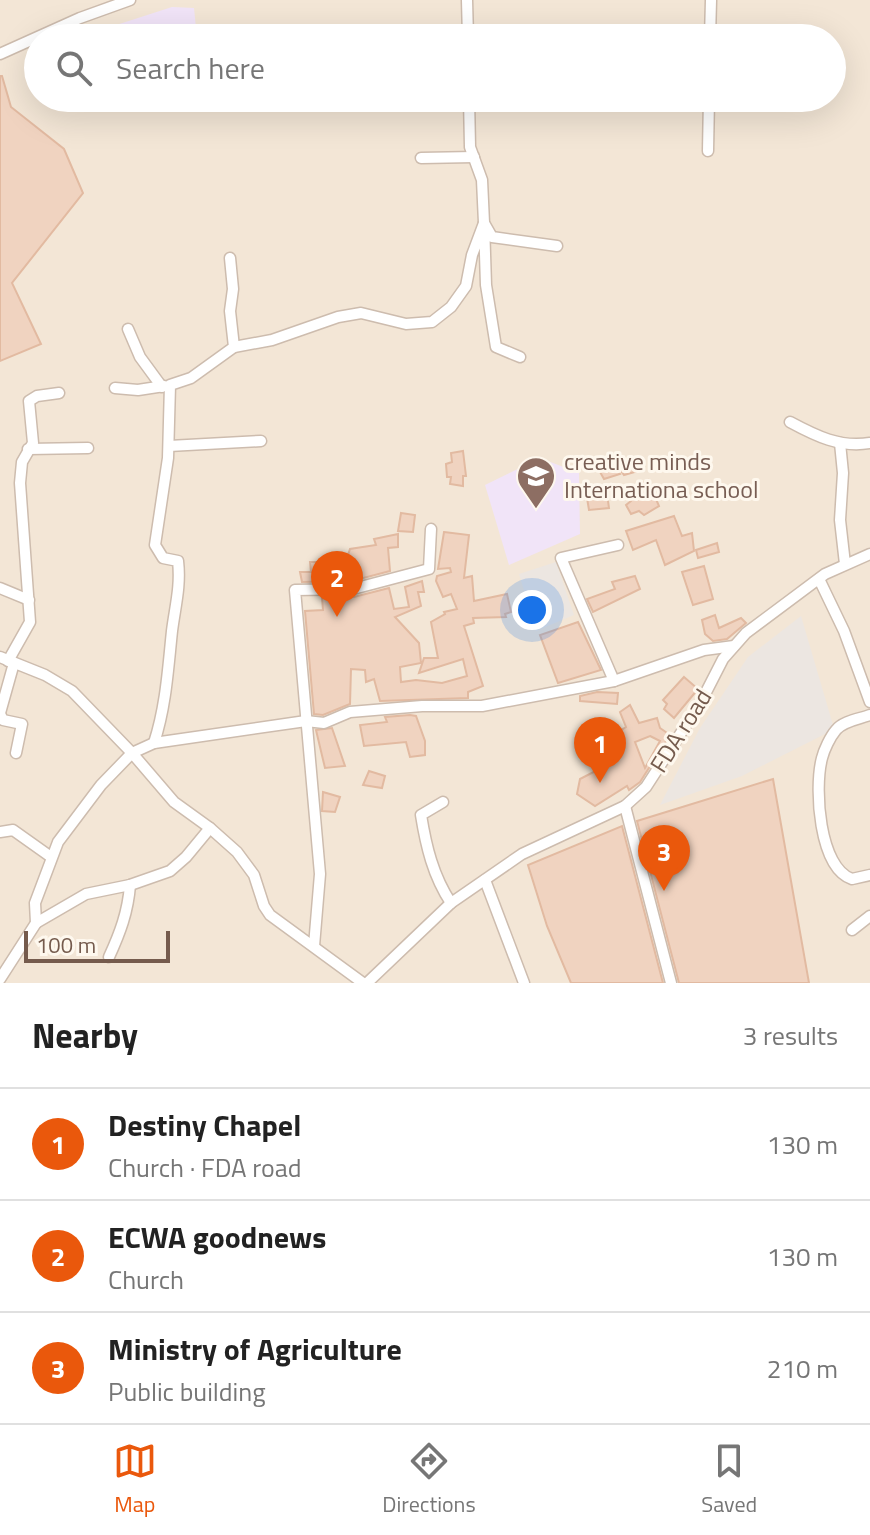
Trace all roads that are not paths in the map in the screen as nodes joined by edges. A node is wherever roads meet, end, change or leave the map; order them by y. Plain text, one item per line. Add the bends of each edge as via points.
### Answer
1 (130, 0) edge
2 (467, 0) edge
3 (711, 0) edge
4 (67, 24) edge
5 (468, 24) edge
6 (710, 24) edge
7 (24, 43) edge
8 (0, 54) edge
9 (469, 112) edge
10 (709, 112) edge
11 (708, 151) dead end
12 (474, 157) junction
13 (421, 158) dead end
14 (484, 223) junction
15 (557, 246) dead end
16 (230, 258) dead end
17 (128, 329) dead end
18 (234, 347) junction
19 (520, 357) dead end
20 (166, 386) junction
21 (115, 388) dead end
22 (59, 393) dead end
23 (790, 422) dead end
24 (261, 441) dead end
25 (840, 443) junction
26 (870, 443) edge
27 (169, 446) junction
28 (88, 448) dead end
29 (28, 449) junction
30 (431, 529) dead end
31 (618, 545) dead end
32 (870, 554) edge
33 (845, 564) junction
34 (819, 579) junction
35 (0, 588) edge
36 (29, 600) junction
37 (734, 646) junction
38 (7, 660) edge
39 (614, 681) junction
40 (870, 702) edge
41 (0, 714) edge
42 (870, 715) edge
43 (306, 721) junction
44 (154, 743) junction
45 (16, 753) dead end
46 (132, 753) junction
47 (443, 802) dead end
48 (625, 806) junction
49 (210, 828) junction
50 (0, 832) edge
51 (51, 857) junction
52 (870, 875) edge
53 (485, 880) junction
54 (130, 885) junction
55 (451, 903) junction
56 (870, 916) edge
57 (36, 923) junction
58 (852, 930) dead end
59 (314, 946) junction
60 (109, 957) dead end
61 (0, 979) edge
62 (365, 983) edge
63 (524, 983) edge
64 (671, 983) edge

1 - 4 street
2 - 5 street
3 - 6 street
7 - 8 street
9 - 12 street
10 - 11 street
12 - 13 street
12 - 14 street via 482,180
14 - 15 street via 492,237
14 - 18 street via 466,286 432,322 406,324 361,313
14 - 19 street via 496,347
16 - 18 street
17 - 20 street via 140,357
18 - 20 street via 191,378
20 - 21 street
20 - 27 street
22 - 29 street via 29,401 33,443
23 - 25 street
24 - 27 street
25 - 26 street
25 - 33 street
27 - 44 street via 155,545 163,558 178,561 179,592 167,693
28 - 29 street
29 - 36 street via 20,483
30 - 43 street via 429,569 353,589 295,590
31 - 39 street via 561,558
32 - 33 street, FDA road
33 - 34 street, FDA road
34 - 37 street, FDA road
34 - 40 street
35 - 36 street
36 - 38 street via 30,622
37 - 39 street via 704,650
37 - 48 street, FDA road via 646,787
38 - 41 street
38 - 46 street via 72,691
39 - 43 street via 482,706 350,712 324,723
41 - 45 street via 3,720 22,724
42 - 52 street via 835,731 822,756 820,774 822,834 839,872 852,879
43 - 44 street
43 - 59 street via 320,874
44 - 46 street
46 - 49 street via 174,802
46 - 51 street via 77,814
47 - 55 street via 421,815 427,847
48 - 53 street, FDA road via 522,854
48 - 64 street
49 - 54 street via 170,871
49 - 59 street via 249,866 270,915
50 - 51 street via 13,830
51 - 57 street via 35,903
53 - 55 street, FDA road
53 - 63 street
54 - 57 street via 86,894
54 - 60 street via 128,908
55 - 62 street, FDA road
56 - 58 street
57 - 61 street
59 - 62 street

